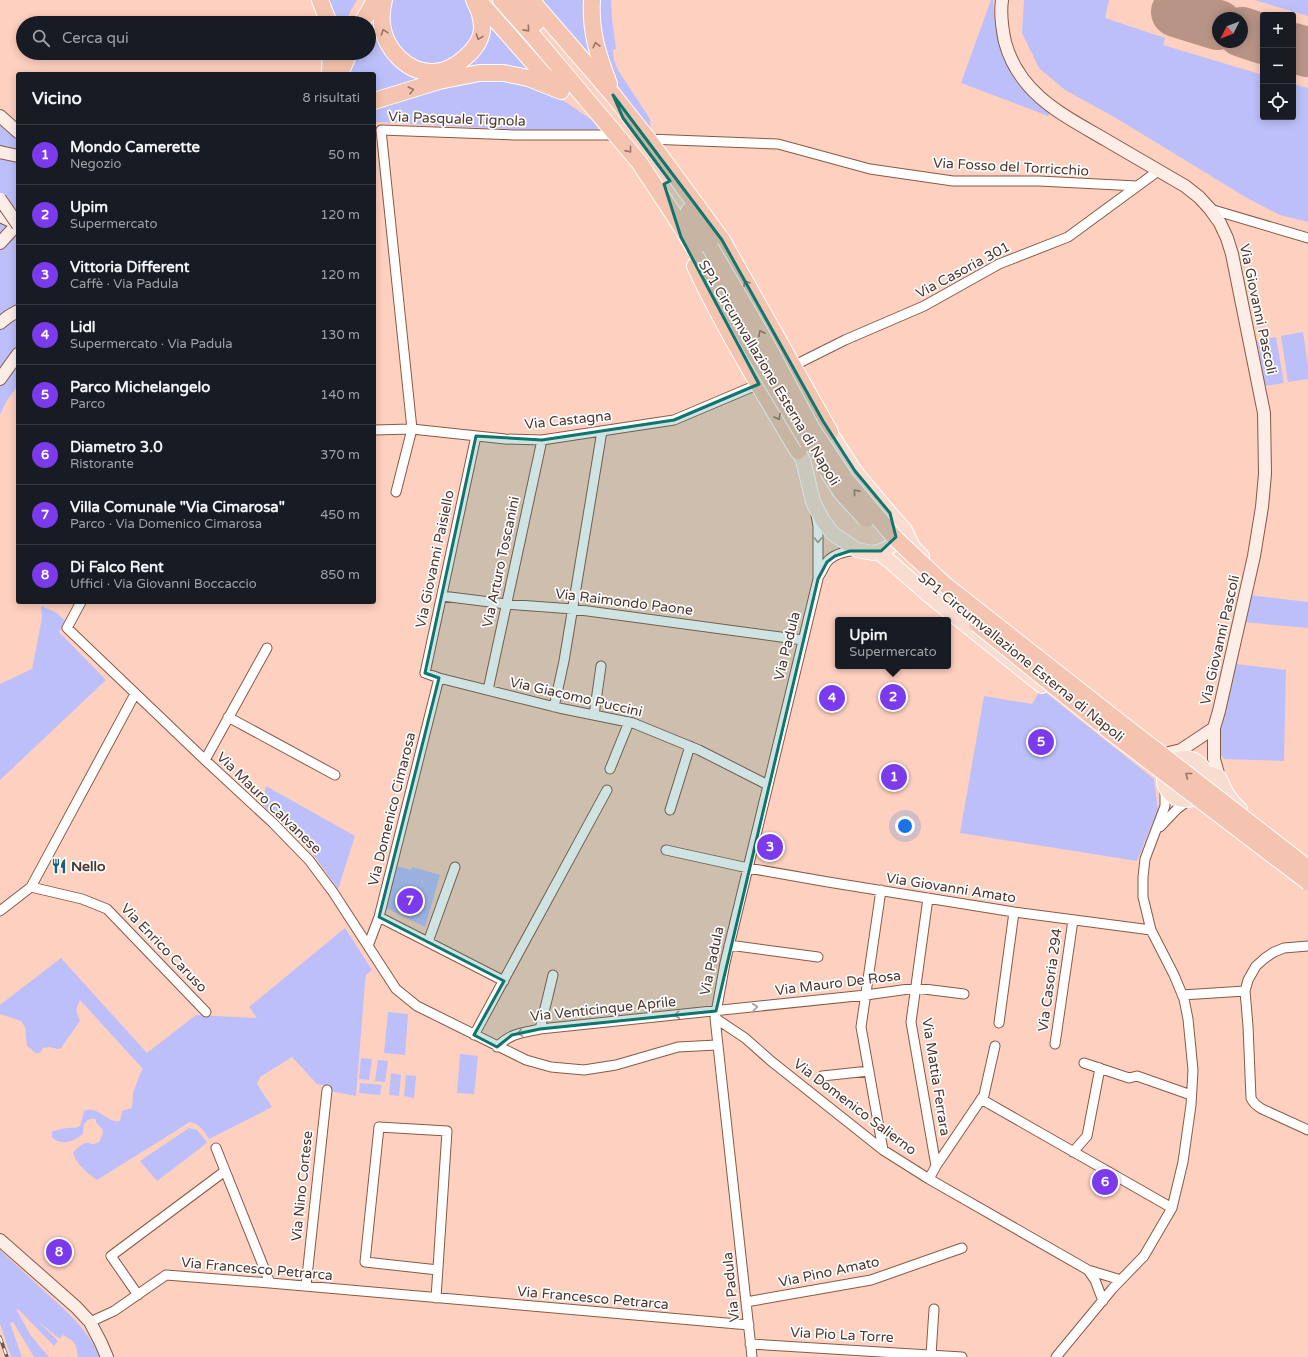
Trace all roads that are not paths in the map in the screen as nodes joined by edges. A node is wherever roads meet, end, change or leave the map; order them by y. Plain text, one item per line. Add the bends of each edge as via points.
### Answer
1 (320, 0) edge
2 (366, 0) edge
3 (375, 0) edge
4 (384, 0) edge
5 (474, 0) edge
6 (478, 0) edge
7 (501, 0) edge
8 (516, 0) edge
9 (531, 0) edge
10 (592, 0) edge
11 (1002, 0) edge
12 (326, 16) edge
13 (358, 16) edge
14 (366, 16) edge
15 (332, 60) edge
16 (338, 60) edge
17 (343, 60) edge
18 (333, 72) edge
19 (333, 72) edge
20 (334, 72) edge
21 (561, 91) junction
22 (613, 95) junction
23 (376, 100) edge
24 (0, 116) edge
25 (603, 118) junction
26 (623, 118) junction
27 (16, 130) edge
28 (617, 135) junction
29 (648, 139) junction
30 (0, 152) edge
31 (16, 156) edge
32 (1158, 170) junction
33 (1137, 186) junction
34 (0, 199) edge
35 (1210, 209) junction
36 (674, 215) junction
37 (0, 216) edge
38 (16, 222) edge
39 (16, 224) edge
40 (16, 227) edge
41 (1308, 238) edge
42 (0, 243) edge
43 (16, 312) edge
44 (0, 324) edge
45 (16, 357) edge
46 (793, 366) junction
47 (0, 379) edge
48 (758, 384) junction
49 (412, 429) junction
50 (376, 430) edge
51 (602, 431) junction
52 (830, 432) junction
53 (476, 436) junction
54 (542, 440) junction
55 (798, 451) junction
56 (396, 492) dead end
57 (813, 502) junction
58 (890, 513) junction
59 (857, 550) junction
60 (878, 552) junction
61 (818, 579) junction
62 (442, 596) junction
63 (80, 604) edge
64 (506, 604) junction
65 (573, 609) junction
66 (803, 640) junction
67 (267, 648) dead end
68 (601, 666) dead end
69 (439, 678) junction
70 (488, 690) junction
71 (135, 694) junction
72 (554, 707) junction
73 (594, 715) junction
74 (228, 717) junction
75 (628, 722) junction
76 (1214, 728) junction
77 (690, 746) junction
78 (1175, 756) junction
79 (1214, 759) junction
80 (205, 760) junction
81 (610, 769) dead end
82 (1204, 772) junction
83 (335, 775) dead end
84 (1219, 777) junction
85 (1164, 783) junction
86 (768, 785) junction
87 (607, 790) dead end
88 (1189, 800) junction
89 (670, 810) dead end
90 (1157, 829) junction
91 (666, 850) dead end
92 (1308, 862) edge
93 (455, 867) dead end
94 (748, 868) junction
95 (1308, 868) edge
96 (1308, 882) edge
97 (31, 887) junction
98 (881, 890) junction
99 (1308, 891) edge
100 (928, 898) junction
101 (0, 911) edge
102 (1014, 912) junction
103 (379, 917) junction
104 (1073, 920) junction
105 (1150, 930) junction
106 (428, 942) junction
107 (368, 946) junction
108 (729, 946) junction
109 (1308, 946) edge
110 (818, 957) dead end
111 (553, 975) dead end
112 (504, 981) junction
113 (916, 988) junction
114 (1244, 991) junction
115 (964, 994) dead end
116 (866, 995) junction
117 (1182, 995) junction
118 (206, 1012) dead end
119 (715, 1014) junction
120 (999, 1023) dead end
121 (540, 1029) junction
122 (474, 1035) junction
123 (1055, 1044) dead end
124 (717, 1046) junction
125 (995, 1046) dead end
126 (497, 1047) junction
127 (1084, 1063) dead end
128 (1100, 1068) junction
129 (869, 1071) junction
130 (822, 1076) dead end
131 (327, 1090) dead end
132 (1191, 1095) junction
133 (981, 1099) junction
134 (1308, 1130) edge
135 (216, 1148) dead end
136 (883, 1150) junction
137 (1073, 1152) junction
138 (936, 1166) junction
139 (225, 1171) junction
140 (929, 1179) junction
141 (1172, 1208) junction
142 (0, 1240) edge
143 (962, 1248) dead end
144 (438, 1270) junction
145 (1088, 1270) junction
146 (1121, 1280) junction
147 (270, 1283) junction
148 (306, 1286) junction
149 (138, 1294) junction
150 (436, 1298) junction
151 (1103, 1301) junction
152 (746, 1302) junction
153 (934, 1309) dead end
154 (90, 1322) junction
155 (749, 1325) junction
156 (750, 1344) junction
157 (931, 1355) junction
158 (107, 1357) edge
159 (752, 1357) edge
160 (962, 1357) edge
161 (1056, 1357) edge

1 - 12 highway
2 - 13 highway
3 - 14 highway
5 -> 4 highway via 480,11 482,29 478,42 470,54 457,64 434,72 423,72 397,57 389,45 382,24
6 - 21 highway via 544,76
7 -> 25 highway, SP1 Circumvallazione Esterna di Napoli
8 - 26 highway, SP1 Circumvallazione Esterna di Napoli
9 - 22 highway
22 -> 10 highway via 596,50 591,18
11 - 32 street, Via Giovanni Pascoli via 1002,31 1009,55 1019,74 1035,93 1056,111
15 - 18 highway
16 - 19 highway
17 - 20 highway
23 -> 21 highway via 439,81 479,73 504,73 528,78
21 - 25 highway
22 - 26 highway
22 - 29 highway
24 - 27 street
25 - 28 highway, SP1 Circumvallazione Esterna di Napoli
95 -> 26 highway, SP1 Circumvallazione Esterna di Napoli, bridge via 944,584 896,539 846,480 812,429 761,334 683,202
28 -> 36 highway, SP1 Circumvallazione Esterna di Napoli via 639,162
28 - 49 street, Via Pasquale Tignola via 514,135 381,130
29 - 33 street, Via Fosso del Torricchio via 778,144 870,169 953,181 1039,181
46 -> 29 highway via 722,240
30 - 31 street
32 - 33 street, Via Casoria 301
32 - 35 street, Via Giovanni Pascoli via 1185,186
33 - 46 street, Via Casoria 301 via 1068,237 999,264 924,306
34 - 38 street, bridge
35 - 41 street
35 - 76 street, Via Giovanni Pascoli via 1220,223 1232,254 1264,413 1265,474 1254,556
36 - 48 highway via 680,237
36 - 96 highway, SP1 Circumvallazione Esterna di Napoli, bridge via 805,438 842,493 891,547 937,592 1111,732
37 - 39 street
40 - 42 street
43 - 44 street
45 - 47 street
46 - 52 highway
48 - 51 street, Via Castagna via 674,420
48 -> 55 highway
49 - 50 street, Via Castagna
49 - 53 street, Via Castagna
49 - 56 street
51 - 54 street, Via Castagna
51 - 65 street
52 - 55 main road via 820,426 810,428 801,436
52 - 58 main road via 855,471
53 - 54 street, Via Castagna
53 - 62 street, Via Giovanni Paisiello
54 - 64 street, Via Arturo Toscanini
55 - 57 main road via 803,460
57 - 59 main road via 832,533
57 -> 61 street, Via Padula via 818,526
58 - 60 main road via 896,525 896,537 886,550
58 - 78 main road via 905,530 913,547 963,594
59 - 60 main road
59 - 61 street, Via Padula via 829,560
60 - 85 main road via 1008,660
61 - 66 street, Via Padula
62 - 64 street, Via Raimondo Paone
62 - 69 street, Via Giovanni Paisiello via 425,673
63 - 71 street, Via Mauro Calvanese via 67,628
64 - 65 street, Via Raimondo Paone
64 - 70 street, Via Arturo Toscanini
65 - 66 street, Via Raimondo Paone
65 - 72 street
66 - 86 street, Via Padula
67 - 74 street
68 - 73 street
69 - 70 street, Via Giacomo Puccini
69 - 103 street, Via Domenico Cimarosa
70 - 72 street, Via Giacomo Puccini
71 - 80 street, Via Mauro Calvanese
71 - 97 street
72 - 73 street, Via Giacomo Puccini
73 - 75 street, Via Giacomo Puccini
74 - 80 street
74 - 83 street
75 - 77 street, Via Giacomo Puccini
75 - 81 street
76 - 78 street via 1176,752
76 - 79 street, Via Giovanni Pascoli
77 - 86 street, Via Giacomo Puccini
77 - 89 street
78 - 82 main road via 1187,757 1198,762
78 - 85 main road via 1166,768
79 - 82 street
79 - 84 street, Via Giovanni Pascoli
80 - 107 street, Via Mauro Calvanese via 309,860
82 - 84 main road
82 - 88 main road via 1207,779 1202,793
84 - 92 main road via 1234,804
85 - 88 main road via 1174,798
85 - 90 street via 1165,806
86 - 94 street, Via Padula
87 - 112 street
88 - 90 street
88 - 99 main road
90 - 105 street via 1145,859 1143,876 1143,897
91 - 94 street, Via Giovanni Amato
93 - 106 street
94 - 98 street, Via Giovanni Amato
94 - 108 street, Via Padula
97 - 101 street
97 - 118 street, Via Enrico Caruso via 82,899 107,909
98 - 100 street, Via Giovanni Amato
98 - 116 street
100 - 102 street, Via Giovanni Amato
100 - 113 street, Via Mattia Ferrara
102 - 104 street, Via Giovanni Amato
102 - 120 street
103 - 106 street
103 - 107 street, Via Domenico Cimarosa
104 - 105 street, Via Giovanni Amato
104 - 123 street, Via Casoria 294
105 - 117 street via 1174,974
106 - 112 street
107 - 122 street, Via Mauro Calvanese via 396,989 417,1006
108 - 110 street
108 - 119 street, Via Padula
109 - 114 street via 1284,948 1265,958 1256,966
111 - 121 street
112 - 122 street
113 - 115 street, Via Mauro De Rosa
113 - 116 street, Via Mauro De Rosa
113 - 138 street, Via Mattia Ferrara via 911,1022
114 - 117 street
114 - 134 street via 1252,1101 1256,1106
119 -> 116 street, Via Mauro De Rosa
116 - 129 street via 862,1027
117 - 132 street via 1188,1019 1193,1070
119 -> 121 street, Via Venticinque Aprile
119 - 124 street, Via Padula
119 - 136 street, Via Domenico Salierno
121 -> 126 street, Via Venticinque Aprile via 512,1035
122 - 126 street, Via Mauro Calvanese
124 - 126 street, Via Mauro Calvanese via 678,1047 616,1065 584,1070 551,1067 526,1060
124 - 152 street, Via Padula
125 - 133 street, Via Mattia Ferrara
127 - 128 street
128 - 132 street via 1129,1078 1137,1076
128 - 137 street via 1087,1136
129 - 130 street
129 - 136 street
131 - 148 street, Via Nino Cortese
132 - 141 street via 1183,1162
133 - 137 street
133 - 138 street, Via Mattia Ferrara
135 - 139 street
136 - 140 street, Via Domenico Salierno
137 - 141 street
138 - 140 street, Via Mattia Ferrara
139 - 147 street
139 - 149 street via 111,1256
140 - 145 street, Via Domenico Salierno
141 - 146 street via 1144,1256
142 - 154 street
143 - 152 street, Via Pino Amato via 871,1280
144 - 144 street via 364,1262 379,1126 447,1131
144 - 150 street
145 - 146 street, Via Domenico Salierno
145 - 151 street
146 - 151 street
147 - 148 street, Via Francesco Petrarca
147 - 149 street, Via Francesco Petrarca via 166,1275
148 - 150 street, Via Francesco Petrarca
149 - 154 street, Via Francesco Petrarca via 114,1312
150 - 155 street, Via Francesco Petrarca
151 - 161 street
152 - 155 street, Via Padula
153 - 157 street
154 - 158 street
155 - 156 street, Via Padula
156 - 157 street, Via Pio La Torre
156 - 159 street, Via Padula
157 - 160 street, Via Pio La Torre

